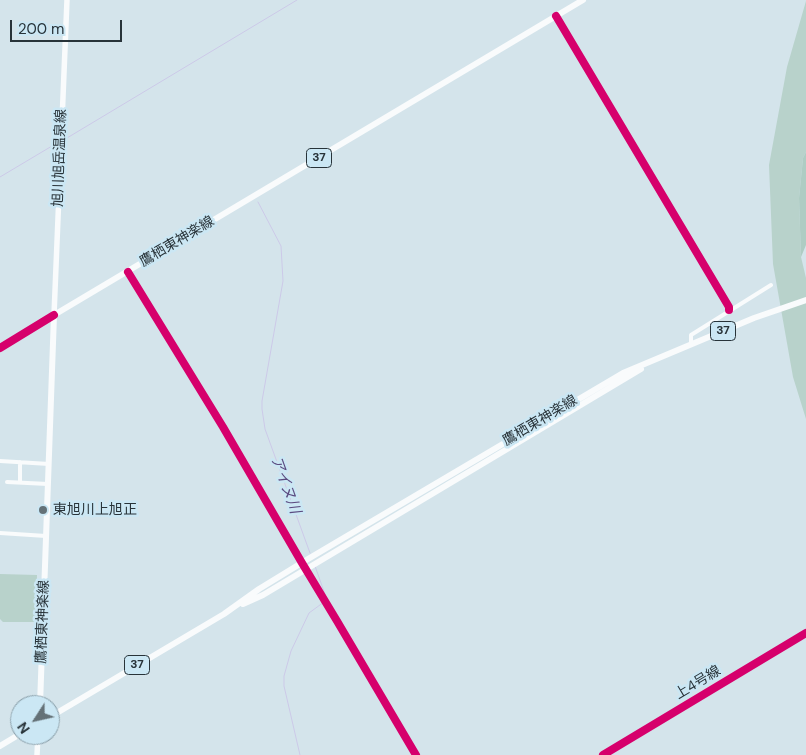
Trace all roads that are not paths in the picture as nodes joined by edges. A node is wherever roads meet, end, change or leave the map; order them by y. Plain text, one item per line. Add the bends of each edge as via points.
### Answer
1 (67, 0) edge
2 (584, 0) edge
3 (556, 16) junction
4 (128, 272) junction
5 (771, 285) dead end
6 (806, 300) edge
7 (729, 310) junction
8 (54, 315) junction
9 (691, 345) junction
10 (0, 348) edge
11 (0, 461) edge
12 (20, 462) junction
13 (49, 464) junction
14 (7, 482) dead end
15 (20, 482) junction
16 (48, 484) junction
17 (0, 533) edge
18 (46, 536) junction
19 (307, 564) junction
20 (806, 633) edge
21 (40, 695) edge
22 (60, 711) edge
23 (416, 755) edge
24 (603, 755) edge

1 - 8 street, 旭川旭岳温泉線
2 - 3 main road, 鷹栖東神楽線 / 37
3 - 4 main road, 鷹栖東神楽線 / 37
3 - 7 street
4 - 8 main road, 鷹栖東神楽線 / 37
4 - 19 street
5 - 7 street
6 - 9 main road, 鷹栖東神楽線 / 37
7 - 9 street via 691,335
8 - 10 street
8 - 13 main road, 鷹栖東神楽線
9 - 19 main road, 鷹栖東神楽線 / 37 via 654,361
11 - 12 street
12 - 13 street
12 - 15 street
13 - 16 main road, 鷹栖東神楽線
14 - 15 street
15 - 16 street
16 - 18 main road, 鷹栖東神楽線
17 - 18 street
18 - 21 main road, 鷹栖東神楽線
19 - 22 main road, 鷹栖東神楽線 / 37 via 262,595
19 - 23 street via 324,602
20 - 24 street, 上4号線

